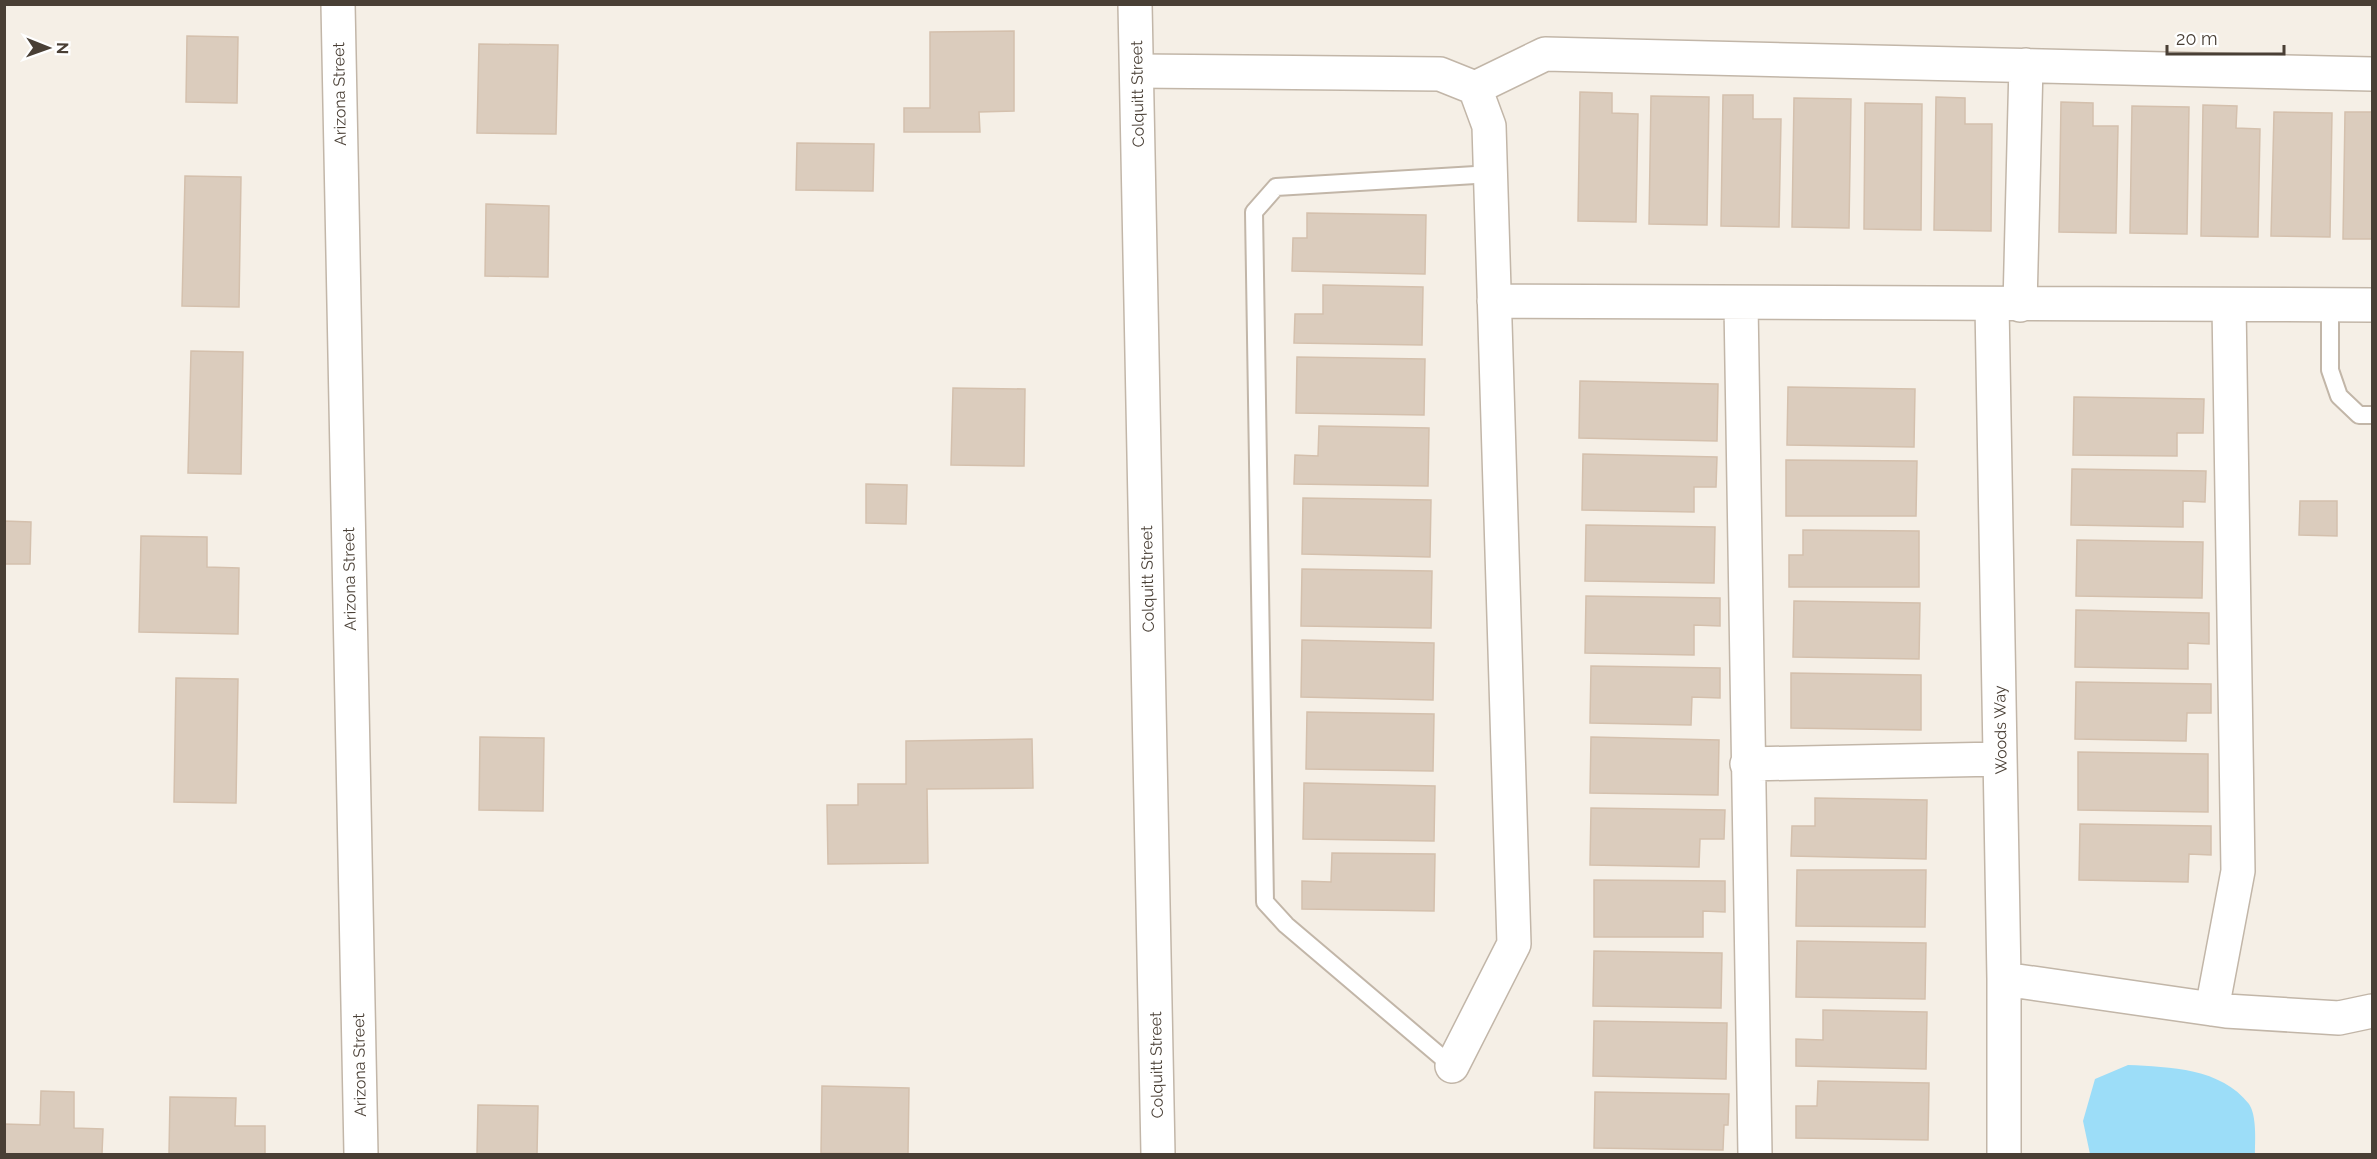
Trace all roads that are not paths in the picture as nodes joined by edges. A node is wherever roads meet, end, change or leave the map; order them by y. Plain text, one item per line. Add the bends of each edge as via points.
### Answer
1 (338, 4) edge
2 (1135, 4) edge
3 (2026, 65) junction
4 (1137, 71) junction
5 (2373, 74) edge
6 (1475, 88) junction
7 (1492, 174) junction
8 (1494, 302) junction
9 (1741, 304) junction
10 (2006, 305) junction
11 (2229, 305) junction
12 (2330, 305) junction
13 (2373, 305) edge
14 (2373, 415) edge
15 (2000, 759) junction
16 (1747, 764) junction
17 (2004, 979) junction
18 (2212, 1009) junction
19 (2373, 1011) edge
20 (1452, 1066) joint
21 (361, 1155) edge
22 (1158, 1155) edge
23 (1755, 1155) edge
24 (2004, 1155) edge

1 - 21 street, Arizona Street
2 - 4 street, Colquitt Street
3 - 5 street
3 - 6 street via 1545,54
3 - 10 street, Woods Way
4 - 6 street via 1440,74
4 - 22 street, Colquitt Street
6 - 7 street via 1489,126
7 - 8 street
7 - 20 lane via 1276,187 1254,212 1265,902 1286,925
8 - 9 street
8 - 20 street via 1514,944
9 - 10 street
9 - 16 street
10 - 11 street
10 - 15 street, Woods Way
11 - 12 street
11 - 18 street via 2238,871
12 - 13 street
12 - 14 lane via 2330,370 2339,396 2359,415
15 - 16 street
15 - 17 street, Woods Way
16 - 23 street
17 - 18 street
17 - 24 street, Woods Way
18 - 19 street via 2339,1018

